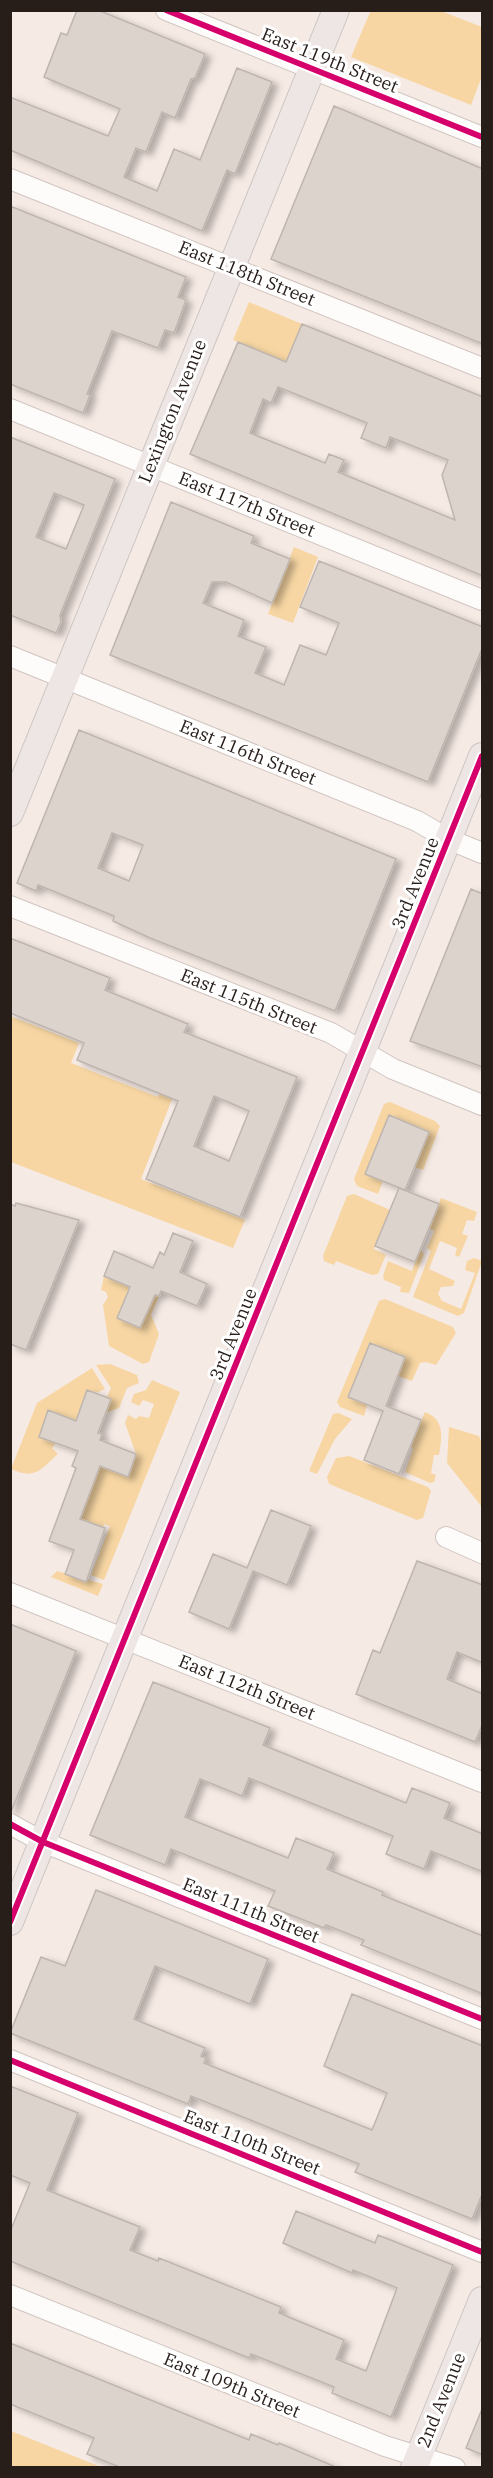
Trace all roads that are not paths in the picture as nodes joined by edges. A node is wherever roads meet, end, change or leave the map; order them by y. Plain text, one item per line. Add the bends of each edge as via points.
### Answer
1 (165, 10) edge
2 (336, 10) edge
3 (313, 69) junction
4 (483, 137) edge
5 (10, 179) edge
6 (231, 267) junction
7 (483, 368) edge
8 (10, 409) edge
9 (150, 465) junction
10 (483, 600) edge
11 (10, 656) edge
12 (66, 678) junction
13 (483, 756) edge
14 (10, 813) edge
15 (448, 839) junction
16 (483, 853) edge
17 (10, 906) edge
18 (362, 1051) junction
19 (483, 1105) edge
20 (446, 1537) dead end
21 (483, 1553) edge
22 (10, 1593) edge
23 (126, 1638) junction
24 (483, 1782) edge
25 (10, 1824) edge
26 (43, 1842) junction
27 (10, 1922) edge
28 (483, 2019) edge
29 (10, 2061) edge
30 (483, 2252) edge
31 (10, 2295) edge
32 (483, 2300) edge
33 (416, 2462) edge
34 (455, 2468) edge

1 - 3 street, East 119th Street
2 - 3 main road, Lexington Avenue
3 - 4 street, East 119th Street
3 - 6 main road, Lexington Avenue
5 - 6 street, East 118th Street
6 - 7 street, East 118th Street
6 - 9 main road, Lexington Avenue
8 - 9 street, East 117th Street
9 - 10 street, East 117th Street
9 - 12 main road, Lexington Avenue
11 - 12 street, East 116th Street
12 - 14 main road, Lexington Avenue
12 - 15 street, East 116th Street via 417,821
13 - 15 main road, 3rd Avenue
15 - 16 street, East 116th Street
15 - 18 main road, 3rd Avenue
17 - 18 street, East 115th Street via 331,1033
18 - 19 street, East 115th Street via 393,1069
18 - 23 main road, 3rd Avenue
20 - 21 street
22 - 23 street, East 112th Street
23 - 24 street, East 112th Street
23 - 26 main road, 3rd Avenue
25 - 26 street, East 111th Street
26 - 27 main road, 3rd Avenue
26 - 28 street, East 111th Street
29 - 30 street, East 110th Street
31 - 33 street, East 109th Street via 385,2446
32 - 33 main road, 2nd Avenue
33 - 34 street, East 109th Street

